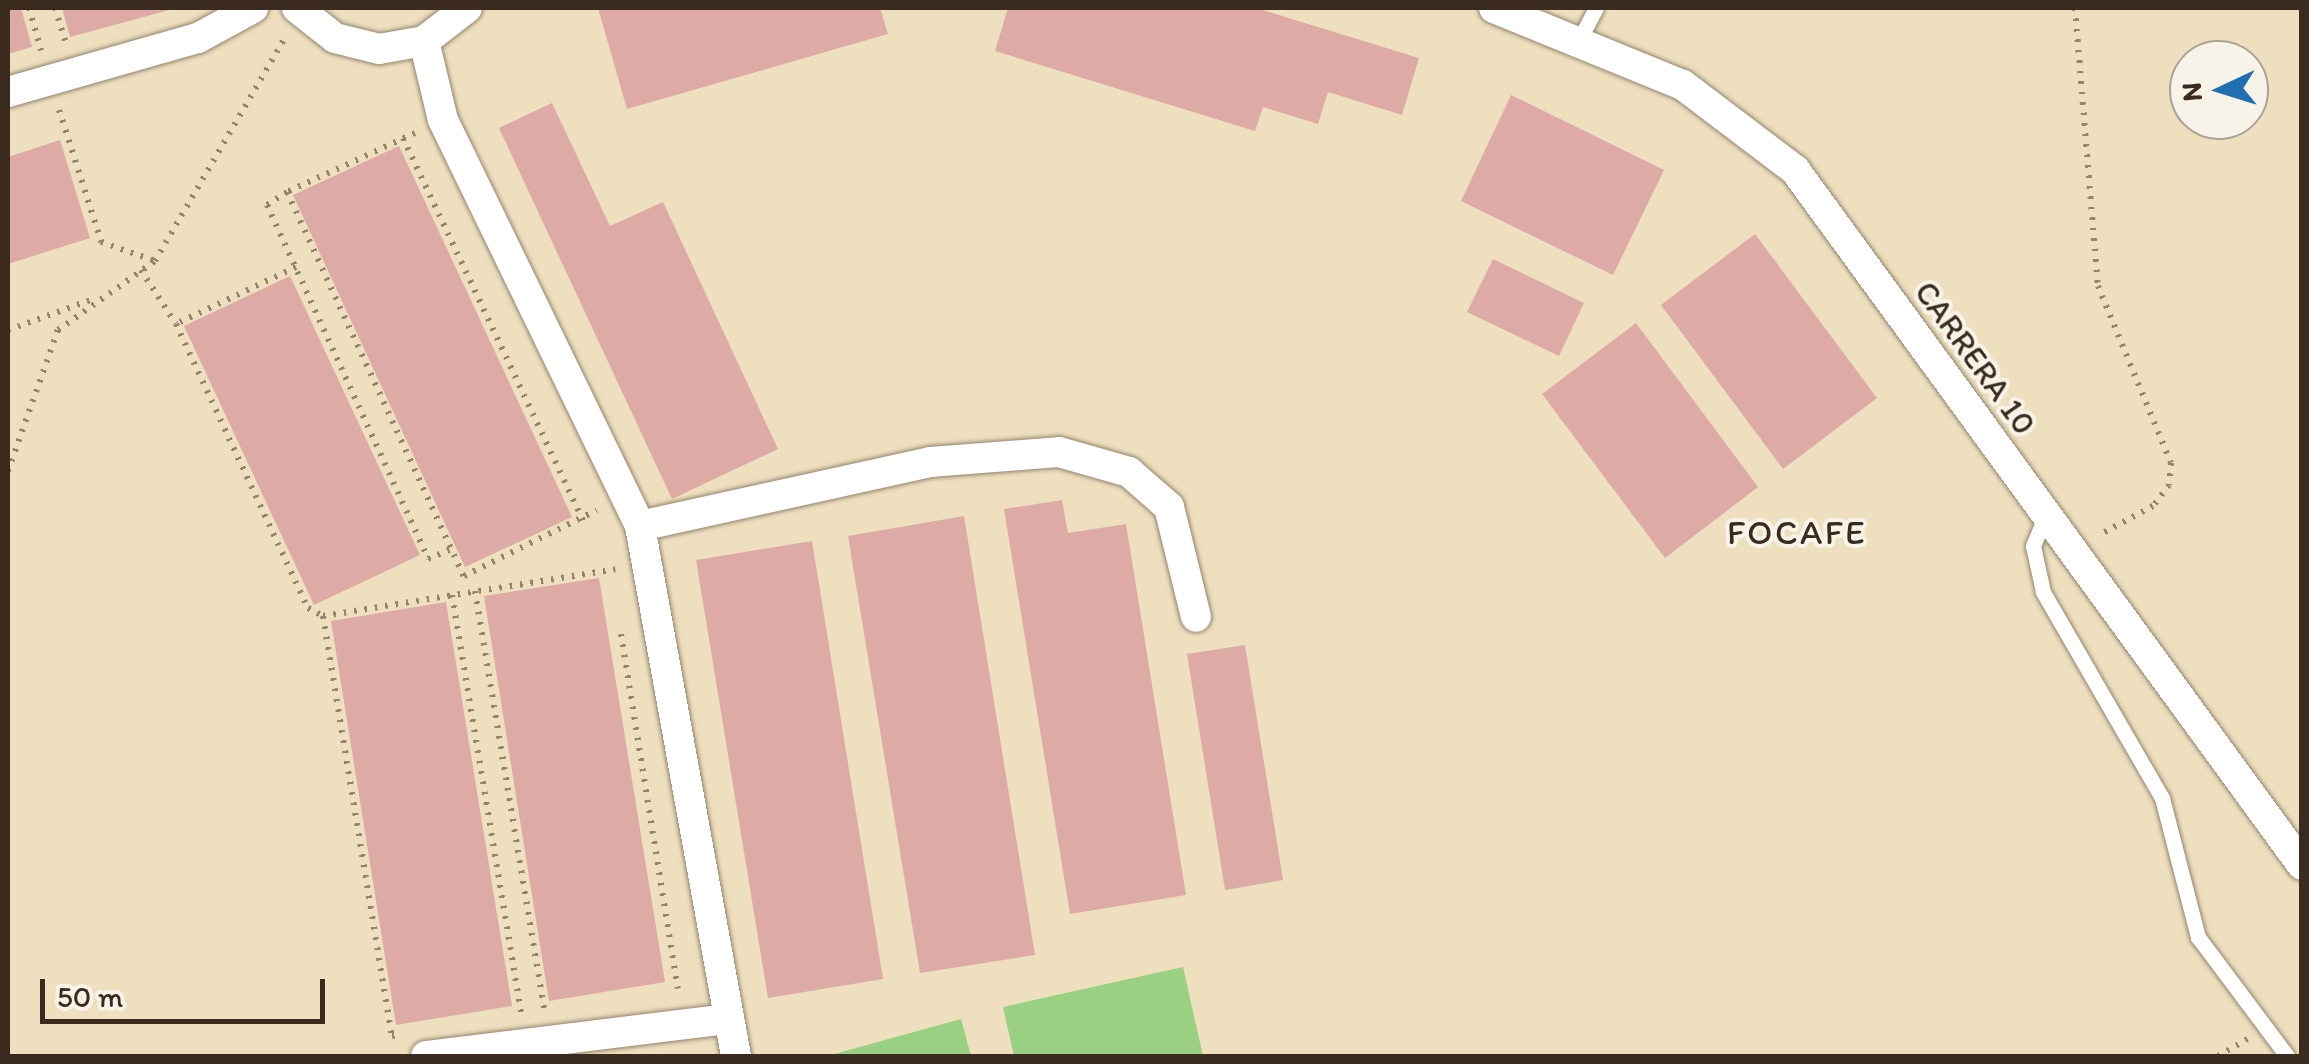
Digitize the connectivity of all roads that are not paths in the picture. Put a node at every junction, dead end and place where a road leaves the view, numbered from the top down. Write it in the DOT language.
graph roads {
  1 [pos="253,8"];
  2 [pos="468,8"];
  3 [pos="1494,8"];
  4 [pos="1596,8"];
  5 [pos="298,9"];
  6 [pos="1580,38"];
  7 [pos="424,42"];
  8 [pos="8,92"];
  9 [pos="2046,515"];
  10 [pos="640,526"];
  11 [pos="1196,617"];
  12 [pos="2302,865"];
  13 [pos="728,1019"];
  14 [pos="426,1056"];
  15 [pos="736,1056"];
  16 [pos="2287,1056"];
  1 -- 8 [label="street"];
  2 -- 7 [label="street"];
  3 -- 6 [label="street, CARRERA 10"];
  4 -- 6 [label="lane"];
  5 -- 7 [label="street"];
  6 -- 9 [label="street, CARRERA 10"];
  7 -- 10 [label="street"];
  9 -- 12 [label="street, CARRERA 10"];
  9 -- 16 [label="lane"];
  10 -- 11 [label="street"];
  10 -- 13 [label="street"];
  13 -- 14 [label="street"];
  13 -- 15 [label="street"];
}
